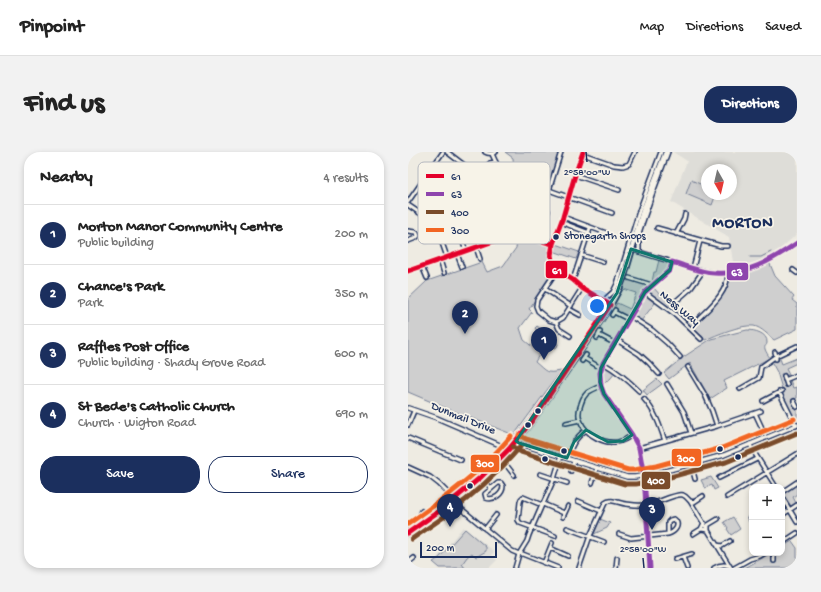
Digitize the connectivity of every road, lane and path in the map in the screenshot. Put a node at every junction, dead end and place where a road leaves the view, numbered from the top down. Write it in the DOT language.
graph roads {
  1 [pos="443,152"];
  2 [pos="447,152"];
  3 [pos="485,152"];
  4 [pos="496,152"];
  5 [pos="561,152"];
  6 [pos="635,152"];
  7 [pos="661,152"];
  8 [pos="667,152"];
  9 [pos="583,153"];
  10 [pos="492,154"];
  11 [pos="436,162"];
  12 [pos="460,162"];
  13 [pos="496,162"];
  14 [pos="575,175"];
  15 [pos="550,187"];
  16 [pos="418,189"];
  17 [pos="550,190"];
  18 [pos="619,190"];
  19 [pos="569,198"];
  20 [pos="408,204"];
  21 [pos="418,211"];
  22 [pos="612,213"];
  23 [pos="685,214"];
  24 [pos="564,217"];
  25 [pos="561,222"];
  26 [pos="590,228"];
  27 [pos="657,228"];
  28 [pos="408,231"];
  29 [pos="589,233"];
  30 [pos="606,233"];
  31 [pos="676,234"];
  32 [pos="408,241"];
  33 [pos="700,241"];
  34 [pos="550,243"];
  35 [pos="797,243"];
  36 [pos="442,244"];
  37 [pos="464,244"];
  38 [pos="484,244"];
  39 [pos="553,244"];
  40 [pos="728,246"];
  41 [pos="476,247"];
  42 [pos="631,249"];
  43 [pos="466,250"];
  44 [pos="639,252"];
  45 [pos="457,254"];
  46 [pos="581,255"];
  47 [pos="447,257"];
  48 [pos="440,260"];
  49 [pos="480,260"];
  50 [pos="603,262"];
  51 [pos="672,262"];
  52 [pos="422,266"];
  53 [pos="462,268"];
  54 [pos="693,268"];
  55 [pos="557,270"];
  56 [pos="793,270"];
  57 [pos="408,271"];
  58 [pos="703,271"];
  59 [pos="444,273"];
  60 [pos="728,274"];
  61 [pos="797,274"];
  62 [pos="426,278"];
  63 [pos="629,278"];
  64 [pos="572,280"];
  65 [pos="652,285"];
  66 [pos="582,288"];
  67 [pos="545,289"];
  68 [pos="645,292"];
  69 [pos="604,301"];
  70 [pos="675,302"];
  71 [pos="610,305"];
  72 [pos="570,307"];
  73 [pos="614,312"];
  74 [pos="580,315"];
  75 [pos="630,316"];
  76 [pos="698,319"];
  77 [pos="628,320"];
  78 [pos="556,322"];
  79 [pos="599,335"];
  80 [pos="570,336"];
  81 [pos="701,339"];
  82 [pos="617,340"];
  83 [pos="614,343"];
  84 [pos="797,346"];
  85 [pos="680,357"];
  86 [pos="584,358"];
  87 [pos="603,363"];
  88 [pos="688,367"];
  89 [pos="601,368"];
  90 [pos="659,374"];
  91 [pos="797,375"];
  92 [pos="784,376"];
  93 [pos="785,380"];
  94 [pos="667,384"];
  95 [pos="787,385"];
  96 [pos="601,386"];
  97 [pos="740,389"];
  98 [pos="639,391"];
  99 [pos="644,399"];
  100 [pos="763,401"];
  101 [pos="794,401"];
  102 [pos="797,405"];
  103 [pos="408,408"];
  104 [pos="414,410"];
  105 [pos="761,411"];
  106 [pos="755,413"];
  107 [pos="580,420"];
  108 [pos="566,423"];
  109 [pos="408,425"];
  110 [pos="717,426"];
  111 [pos="796,426"];
  112 [pos="762,428"];
  113 [pos="586,430"];
  114 [pos="691,433"];
  115 [pos="632,434"];
  116 [pos="408,438"];
  117 [pos="516,441"];
  118 [pos="665,441"];
  119 [pos="750,444"];
  120 [pos="639,448"];
  121 [pos="509,449"];
  122 [pos="797,454"];
  123 [pos="561,456"];
  124 [pos="501,458"];
  125 [pos="567,458"];
  126 [pos="757,459"];
  127 [pos="461,460"];
  128 [pos="574,461"];
  129 [pos="691,463"];
  130 [pos="408,468"];
  131 [pos="597,468"];
  132 [pos="571,471"];
  133 [pos="767,473"];
  134 [pos="540,474"];
  135 [pos="514,475"];
  136 [pos="644,476"];
  137 [pos="481,477"];
  138 [pos="720,478"];
  139 [pos="554,479"];
  140 [pos="695,479"];
  141 [pos="797,482"];
  142 [pos="567,483"];
  143 [pos="592,483"];
  144 [pos="774,484"];
  145 [pos="491,488"];
  146 [pos="785,490"];
  147 [pos="703,496"];
  148 [pos="727,497"];
  149 [pos="453,500"];
  150 [pos="578,501"];
  151 [pos="690,501"];
  152 [pos="694,502"];
  153 [pos="785,502"];
  154 [pos="654,504"];
  155 [pos="542,505"];
  156 [pos="645,505"];
  157 [pos="797,505"];
  158 [pos="568,506"];
  159 [pos="693,506"];
  160 [pos="790,510"];
  161 [pos="422,511"];
  162 [pos="601,511"];
  163 [pos="646,511"];
  164 [pos="564,513"];
  165 [pos="785,513"];
  166 [pos="496,515"];
  167 [pos="563,518"];
  168 [pos="718,519"];
  169 [pos="797,522"];
  170 [pos="703,523"];
  171 [pos="408,524"];
  172 [pos="708,525"];
  173 [pos="532,528"];
  174 [pos="567,528"];
  175 [pos="485,529"];
  176 [pos="701,529"];
  177 [pos="708,530"];
  178 [pos="555,531"];
  179 [pos="408,533"];
  180 [pos="797,533"];
  181 [pos="619,534"];
  182 [pos="668,534"];
  183 [pos="693,534"];
  184 [pos="590,536"];
  185 [pos="648,536"];
  186 [pos="730,541"];
  187 [pos="785,541"];
  188 [pos="604,542"];
  189 [pos="552,543"];
  190 [pos="717,545"];
  191 [pos="722,546"];
  192 [pos="550,548"];
  193 [pos="722,553"];
  194 [pos="520,554"];
  195 [pos="692,554"];
  196 [pos="568,556"];
  197 [pos="760,556"];
  198 [pos="774,556"];
  199 [pos="684,557"];
  200 [pos="414,558"];
  201 [pos="617,558"];
  202 [pos="675,559"];
  203 [pos="774,561"];
  204 [pos="408,563"];
  205 [pos="544,563"];
  206 [pos="719,565"];
  207 [pos="731,567"];
  208 [pos="515,568"];
  209 [pos="558,568"];
  210 [pos="579,568"];
  211 [pos="616,568"];
  212 [pos="650,568"];
  213 [pos="687,568"];
  214 [pos="714,568"];
  1 -- 11 [label="street"];
  2 -- 12 [label="street"];
  3 -- 10 [label="street"];
  4 -- 10 [label="street"];
  5 -- 15 [label="street"];
  6 -- 9 [label="street"];
  7 -- 69 [label="street"];
  8 -- 42 [label="main road"];
  8 -- 44 [label="street"];
  9 -- 14 [label="street"];
  10 -- 13 [label="street"];
  14 -- 18 [label="street"];
  14 -- 19 [label="street"];
  16 -- 20 [label="street"];
  17 -- 19 [label="street"];
  19 -- 22 [label="street"];
  19 -- 24 [label="street"];
  20 -- 21 [label="street"];
  23 -- 31 [label="street"];
  24 -- 25 [label="street"];
  24 -- 26 [label="street"];
  25 -- 29 [label="street"];
  25 -- 39 [label="street"];
  26 -- 29 [label="street"];
  26 -- 30 [label="street"];
  27 -- 31 [label="street"];
  28 -- 32 [label="street"];
  29 -- 46 [label="street"];
  31 -- 33 [label="street"];
  33 -- 40 [label="street"];
  33 -- 54 [label="street"];
  34 -- 39 [label="street"];
  35 -- 60 [label="street"];
  36 -- 47 [label="street"];
  37 -- 43 [label="street"];
  38 -- 41 [label="street"];
  39 -- 55 [label="street"];
  41 -- 43 [label="street"];
  41 -- 49 [label="street"];
  42 -- 44 [label="street"];
  42 -- 71 [label="main road"];
  43 -- 45 [label="street"];
  44 -- 51 [label="street"];
  45 -- 47 [label="street"];
  45 -- 53 [label="street"];
  46 -- 50 [label="street"];
  46 -- 64 [label="street"];
  47 -- 48 [label="street"];
  48 -- 52 [label="street"];
  48 -- 59 [label="street"];
  51 -- 54 [label="street"];
  51 -- 65 [label="street"];
  52 -- 57 [label="street"];
  52 -- 62 [label="street"];
  54 -- 58 [label="street"];
  55 -- 64 [label="street"];
  55 -- 67 [label="street"];
  56 -- 61 [label="street"];
  58 -- 60 [label="street"];
  58 -- 70 [label="street"];
  60 -- 76 [label="street"];
  63 -- 65 [label="street"];
  64 -- 66 [label="street"];
  65 -- 68 [label="street"];
  66 -- 69 [label="street"];
  66 -- 72 [label="street"];
  67 -- 72 [label="street"];
  67 -- 78 [label="street"];
  68 -- 75 [label="street"];
  68 -- 81 [label="street, Ness Way"];
  69 -- 71 [label="street"];
  71 -- 117 [label="main road"];
  72 -- 74 [label="street"];
  72 -- 78 [label="street"];
  73 -- 77 [label="street"];
  75 -- 77 [label="street"];
  75 -- 85 [label="street"];
  77 -- 82 [label="street"];
  78 -- 80 [label="street"];
  79 -- 83 [label="street"];
  82 -- 83 [label="street"];
  82 -- 90 [label="street"];
  83 -- 87 [label="street"];
  84 -- 97 [label="street"];
  86 -- 89 [label="street"];
  87 -- 89 [label="street"];
  87 -- 98 [label="street"];
  88 -- 110 [label="street"];
  89 -- 96 [label="street"];
  91 -- 93 [label="street"];
  92 -- 93 [label="street"];
  93 -- 95 [label="street"];
  94 -- 114 [label="street"];
  96 -- 107 [label="street"];
  96 -- 115 [label="street"];
  99 -- 118 [label="street"];
  100 -- 111 [label="street"];
  101 -- 102 [label="street"];
  103 -- 104 [label="street, Dunmail Drive"];
  104 -- 109 [label="street"];
  104 -- 121 [label="street, Dunmail Drive"];
  105 -- 106 [label="street"];
  106 -- 110 [label="street"];
  106 -- 112 [label="street"];
  107 -- 108 [label="street"];
  107 -- 113 [label="street"];
  110 -- 114 [label="street"];
  111 -- 119 [label="street"];
  113 -- 115 [label="street"];
  113 -- 125 [label="street"];
  114 -- 118 [label="street"];
  115 -- 120 [label="street"];
  116 -- 127 [label="street"];
  117 -- 121 [label="main road"];
  117 -- 123 [label="street"];
  118 -- 120 [label="street"];
  119 -- 126 [label="street"];
  119 -- 129 [label="street"];
  120 -- 136 [label="street"];
  121 -- 124 [label="main road"];
  122 -- 133 [label="street"];
  123 -- 125 [label="street"];
  123 -- 139 [label="street"];
  124 -- 135 [label="street"];
  124 -- 137 [label="main road"];
  125 -- 128 [label="street"];
  126 -- 133 [label="street"];
  126 -- 138 [label="street"];
  128 -- 131 [label="street"];
  128 -- 132 [label="street"];
  129 -- 136 [label="street"];
  129 -- 140 [label="street"];
  130 -- 149 [label="street"];
  131 -- 136 [label="street"];
  131 -- 143 [label="street"];
  133 -- 144 [label="street"];
  133 -- 148 [label="street"];
  134 -- 139 [label="street"];
  136 -- 156 [label="street"];
  137 -- 145 [label="street"];
  137 -- 149 [label="main road"];
  139 -- 142 [label="street"];
  139 -- 155 [label="street"];
  141 -- 146 [label="street"];
  145 -- 145 [label="street"];
  147 -- 152 [label="street"];
  149 -- 175 [label="street"];
  149 -- 179 [label="main road"];
  150 -- 162 [label="street"];
  151 -- 152 [label="street"];
  151 -- 154 [label="street"];
  151 -- 159 [label="street"];
  152 -- 159 [label="street"];
  153 -- 160 [label="street"];
  154 -- 156 [label="street"];
  154 -- 163 [label="street"];
  155 -- 164 [label="street"];
  155 -- 173 [label="street"];
  155 -- 173 [label="street"];
  156 -- 162 [label="street"];
  156 -- 163 [label="street"];
  157 -- 160 [label="street"];
  158 -- 164 [label="street"];
  159 -- 170 [label="street"];
  160 -- 165 [label="street"];
  160 -- 169 [label="street"];
  161 -- 171 [label="street"];
  162 -- 184 [label="street"];
  163 -- 185 [label="street"];
  164 -- 167 [label="street"];
  166 -- 175 [label="street"];
  168 -- 172 [label="street"];
  170 -- 172 [label="street"];
  170 -- 176 [label="street"];
  170 -- 177 [label="street"];
  172 -- 177 [label="street"];
  173 -- 178 [label="street"];
  173 -- 194 [label="street"];
  174 -- 184 [label="street"];
  175 -- 194 [label="street"];
  176 -- 177 [label="street"];
  176 -- 183 [label="street"];
  177 -- 190 [label="street"];
  180 -- 187 [label="street"];
  181 -- 185 [label="street"];
  182 -- 182 [label="street"];
  182 -- 185 [label="street"];
  184 -- 188 [label="street"];
  184 -- 210 [label="street"];
  185 -- 212 [label="street"];
  186 -- 191 [label="street"];
  189 -- 192 [label="street"];
  190 -- 191 [label="street"];
  190 -- 193 [label="street"];
  191 -- 193 [label="street"];
  192 -- 196 [label="street"];
  192 -- 205 [label="street"];
  193 -- 206 [label="street"];
  193 -- 207 [label="street"];
  194 -- 205 [label="street"];
  194 -- 208 [label="street"];
  195 -- 199 [label="street"];
  197 -- 207 [label="street"];
  198 -- 203 [label="street"];
  199 -- 202 [label="street"];
  199 -- 213 [label="street"];
  200 -- 204 [label="street"];
  201 -- 211 [label="street"];
  205 -- 209 [label="street"];
  206 -- 207 [label="street"];
  206 -- 214 [label="street"];
}
